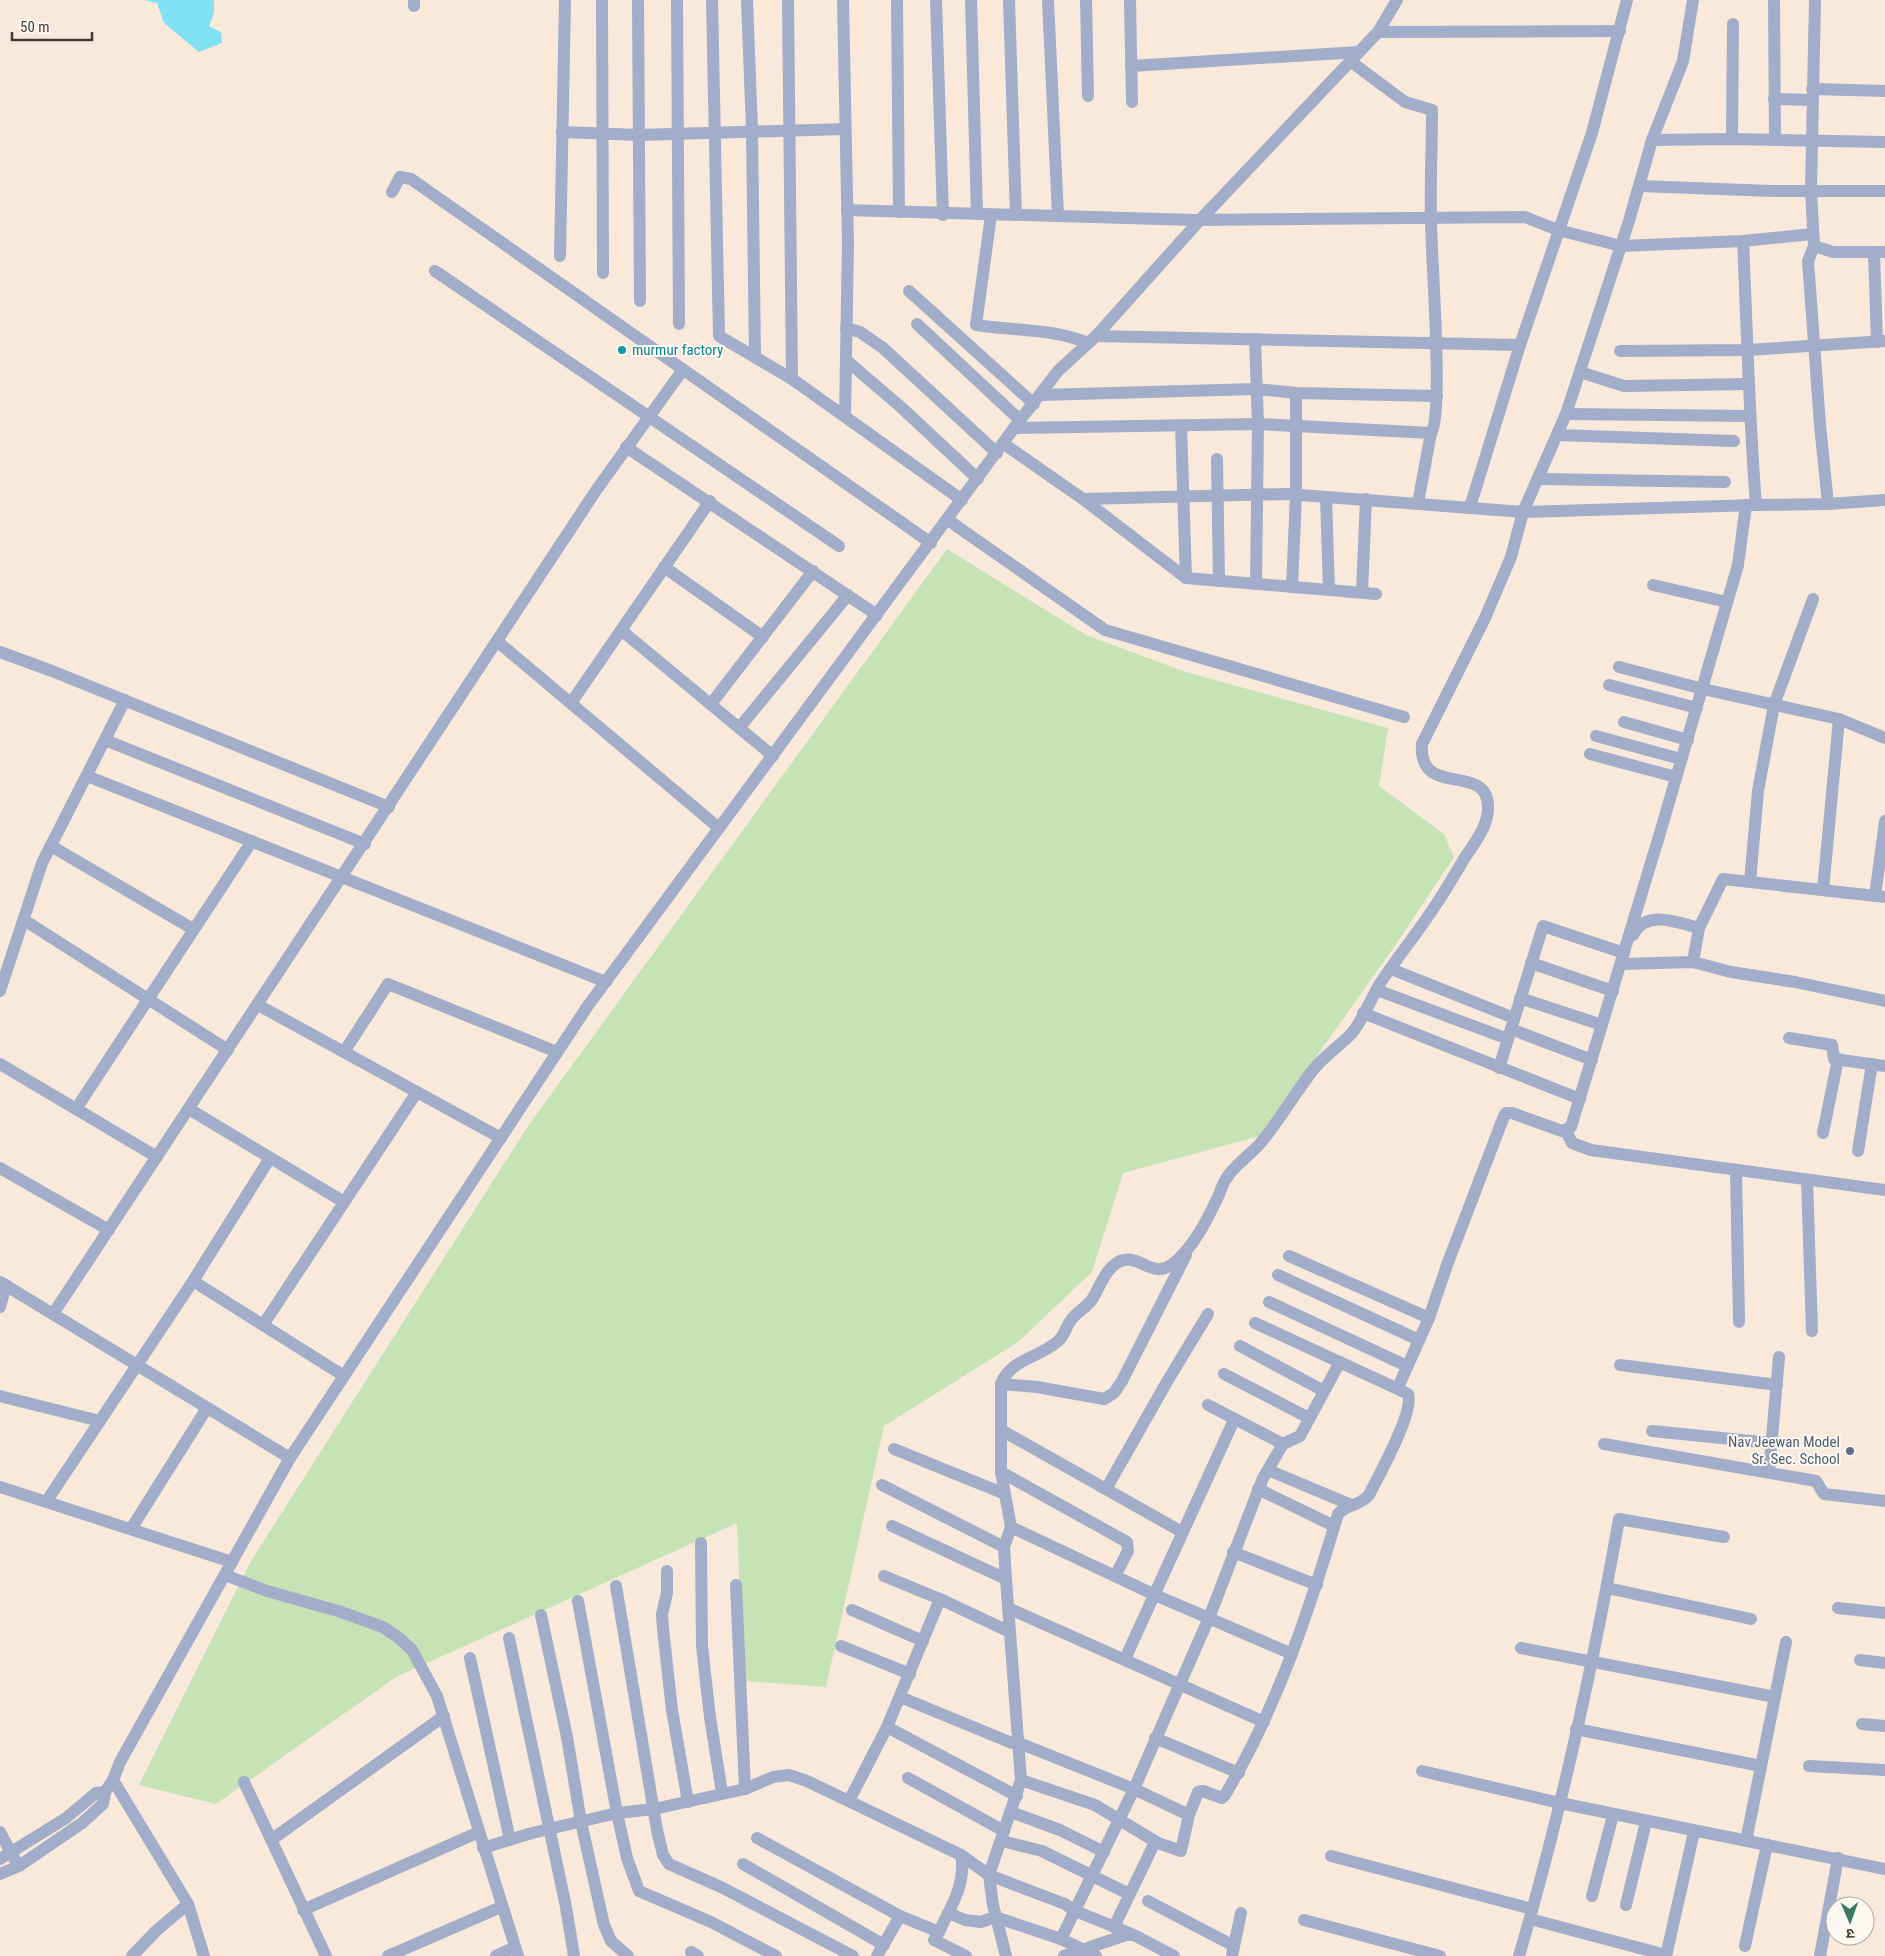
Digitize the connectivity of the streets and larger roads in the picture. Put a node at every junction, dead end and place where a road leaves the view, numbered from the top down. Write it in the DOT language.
graph roads {
  1 [pos="565,0"];
  2 [pos="602,0"];
  3 [pos="638,0"];
  4 [pos="677,0"];
  5 [pos="712,0"];
  6 [pos="747,0"];
  7 [pos="788,0"];
  8 [pos="843,0"];
  9 [pos="897,0"];
  10 [pos="936,0"];
  11 [pos="971,0"];
  12 [pos="1009,0"];
  13 [pos="1048,0"];
  14 [pos="1086,0"];
  15 [pos="1130,0"];
  16 [pos="1397,0"];
  17 [pos="1627,0"];
  18 [pos="1693,0"];
  19 [pos="1774,0"];
  20 [pos="1815,0"];
  21 [pos="1733,24"];
  22 [pos="1378,32"];
  23 [pos="1620,32"];
  24 [pos="1355,57"];
  25 [pos="1131,66"];
  26 [pos="1885,91"];
  27 [pos="1812,94"];
  28 [pos="1088,96"];
  29 [pos="1774,99"];
  30 [pos="1132,102"];
  31 [pos="845,129"];
  32 [pos="752,130"];
  33 [pos="790,131"];
  34 [pos="562,132"];
  35 [pos="715,132"];
  36 [pos="678,134"];
  37 [pos="603,135"];
  38 [pos="639,135"];
  39 [pos="1732,139"];
  40 [pos="1652,140"];
  41 [pos="1774,140"];
  42 [pos="1812,141"];
  43 [pos="1885,142"];
  44 [pos="1640,186"];
  45 [pos="1811,190"];
  46 [pos="1885,191"];
  47 [pos="392,192"];
  48 [pos="847,210"];
  49 [pos="899,212"];
  50 [pos="943,214"];
  51 [pos="977,214"];
  52 [pos="991,215"];
  53 [pos="1016,215"];
  54 [pos="1058,216"];
  55 [pos="1430,218"];
  56 [pos="1200,220"];
  57 [pos="1558,230"];
  58 [pos="1813,240"];
  59 [pos="1743,241"];
  60 [pos="1621,246"];
  61 [pos="1879,252"];
  62 [pos="560,256"];
  63 [pos="435,271"];
  64 [pos="604,273"];
  65 [pos="909,291"];
  66 [pos="640,301"];
  67 [pos="679,324"];
  68 [pos="917,324"];
  69 [pos="846,328"];
  70 [pos="1092,339"];
  71 [pos="1255,339"];
  72 [pos="1881,342"];
  73 [pos="1435,343"];
  74 [pos="1520,346"];
  75 [pos="1816,347"];
  76 [pos="1748,350"];
  77 [pos="1620,351"];
  78 [pos="755,357"];
  79 [pos="846,360"];
  80 [pos="682,370"];
  81 [pos="1580,372"];
  82 [pos="792,379"];
  83 [pos="1748,384"];
  84 [pos="1257,389"];
  85 [pos="1296,392"];
  86 [pos="1437,396"];
  87 [pos="1037,399"];
  88 [pos="1566,414"];
  89 [pos="649,416"];
  90 [pos="845,416"];
  91 [pos="1749,416"];
  92 [pos="1017,424"];
  93 [pos="1258,424"];
  94 [pos="1297,425"];
  95 [pos="1181,426"];
  96 [pos="1432,433"];
  97 [pos="1558,435"];
  98 [pos="1734,441"];
  99 [pos="626,447"];
  100 [pos="1001,448"];
  101 [pos="1217,459"];
  102 [pos="978,479"];
  103 [pos="1539,479"];
  104 [pos="1725,482"];
  105 [pos="1296,494"];
  106 [pos="1258,495"];
  107 [pos="1218,496"];
  108 [pos="1182,497"];
  109 [pos="1326,497"];
  110 [pos="1083,499"];
  111 [pos="1366,499"];
  112 [pos="710,500"];
  113 [pos="962,500"];
  114 [pos="1885,500"];
  115 [pos="1418,503"];
  116 [pos="1828,504"];
  117 [pos="1751,505"];
  118 [pos="1470,507"];
  119 [pos="1524,512"];
  120 [pos="948,520"];
  121 [pos="931,543"];
  122 [pos="839,546"];
  123 [pos="664,567"];
  124 [pos="813,571"];
  125 [pos="1186,578"];
  126 [pos="1219,581"];
  127 [pos="1256,584"];
  128 [pos="1652,585"];
  129 [pos="1292,587"];
  130 [pos="1329,590"];
  131 [pos="1362,592"];
  132 [pos="1376,594"];
  133 [pos="848,595"];
  134 [pos="1813,598"];
  135 [pos="1728,602"];
  136 [pos="878,615"];
  137 [pos="621,630"];
  138 [pos="763,637"];
  139 [pos="498,642"];
  140 [pos="0,652"];
  141 [pos="1619,668"];
  142 [pos="1609,685"];
  143 [pos="1703,689"];
  144 [pos="125,700"];
  145 [pos="571,703"];
  146 [pos="711,704"];
  147 [pos="1774,705"];
  148 [pos="1697,708"];
  149 [pos="1404,717"];
  150 [pos="1840,719"];
  151 [pos="1624,722"];
  152 [pos="739,728"];
  153 [pos="1596,736"];
  154 [pos="1885,738"];
  155 [pos="105,740"];
  156 [pos="1688,740"];
  157 [pos="1590,754"];
  158 [pos="773,756"];
  159 [pos="1681,759"];
  160 [pos="87,776"];
  161 [pos="1676,777"];
  162 [pos="389,807"];
  163 [pos="1885,822"];
  164 [pos="719,828"];
  165 [pos="252,841"];
  166 [pos="364,844"];
  167 [pos="51,846"];
  168 [pos="343,877"];
  169 [pos="1750,882"];
  170 [pos="1823,890"];
  171 [pos="1880,896"];
  172 [pos="24,920"];
  173 [pos="1698,928"];
  174 [pos="193,929"];
  175 [pos="1622,958"];
  176 [pos="1693,962"];
  177 [pos="1530,963"];
  178 [pos="1391,969"];
  179 [pos="606,982"];
  180 [pos="1377,990"];
  181 [pos="0,991"];
  182 [pos="1613,991"];
  183 [pos="147,998"];
  184 [pos="1520,998"];
  185 [pos="1885,1001"];
  186 [pos="258,1005"];
  187 [pos="1363,1013"];
  188 [pos="1602,1025"];
  189 [pos="1511,1029"];
  190 [pos="1789,1038"];
  191 [pos="228,1050"];
  192 [pos="344,1052"];
  193 [pos="557,1052"];
  194 [pos="1838,1059"];
  195 [pos="1592,1060"];
  196 [pos="0,1064"];
  197 [pos="1872,1064"];
  198 [pos="1885,1066"];
  199 [pos="1499,1068"];
  200 [pos="417,1092"];
  201 [pos="1580,1099"];
  202 [pos="76,1109"];
  203 [pos="189,1109"];
  204 [pos="1566,1131"];
  205 [pos="1823,1133"];
  206 [pos="501,1138"];
  207 [pos="1858,1151"];
  208 [pos="157,1157"];
  209 [pos="270,1158"];
  210 [pos="0,1168"];
  211 [pos="1736,1170"];
  212 [pos="1807,1180"];
  213 [pos="1885,1190"];
  214 [pos="344,1202"];
  215 [pos="109,1230"];
  216 [pos="1193,1242"];
  217 [pos="1289,1256"];
  218 [pos="1278,1275"];
  219 [pos="193,1281"];
  220 [pos="3,1284"];
  221 [pos="1270,1302"];
  222 [pos="0,1307"];
  223 [pos="53,1314"];
  224 [pos="1208,1314"];
  225 [pos="1429,1318"];
  226 [pos="1739,1322"];
  227 [pos="1255,1323"];
  228 [pos="263,1325"];
  229 [pos="1812,1331"];
  230 [pos="1419,1340"];
  231 [pos="1240,1346"];
  232 [pos="1779,1357"];
  233 [pos="1340,1362"];
  234 [pos="137,1365"];
  235 [pos="1620,1365"];
  236 [pos="1407,1366"];
  237 [pos="1224,1374"];
  238 [pos="344,1376"];
  239 [pos="1001,1384"];
  240 [pos="1776,1385"];
  241 [pos="1400,1390"];
  242 [pos="1324,1391"];
  243 [pos="0,1396"];
  244 [pos="1208,1405"];
  245 [pos="207,1408"];
  246 [pos="1309,1418"];
  247 [pos="1234,1420"];
  248 [pos="100,1421"];
  249 [pos="1001,1430"];
  250 [pos="1652,1431"];
  251 [pos="1771,1443"];
  252 [pos="1283,1444"];
  253 [pos="1604,1444"];
  254 [pos="894,1449"];
  255 [pos="290,1458"];
  256 [pos="1268,1470"];
  257 [pos="1001,1472"];
  258 [pos="1769,1472"];
  259 [pos="882,1485"];
  260 [pos="0,1487"];
  261 [pos="1106,1489"];
  262 [pos="1258,1490"];
  263 [pos="1005,1494"];
  264 [pos="1885,1501"];
  265 [pos="46,1502"];
  266 [pos="1349,1504"];
  267 [pos="892,1526"];
  268 [pos="1334,1526"];
  269 [pos="1010,1527"];
  270 [pos="131,1529"];
  271 [pos="1182,1532"];
  272 [pos="1724,1537"];
  273 [pos="701,1543"];
  274 [pos="1004,1547"];
  275 [pos="1233,1552"];
  276 [pos="232,1562"];
  277 [pos="666,1571"];
  278 [pos="225,1574"];
  279 [pos="884,1576"];
  280 [pos="1115,1576"];
  281 [pos="1006,1579"];
  282 [pos="736,1585"];
  283 [pos="1317,1585"];
  284 [pos="616,1586"];
  285 [pos="1607,1588"];
  286 [pos="1155,1594"];
  287 [pos="940,1599"];
  288 [pos="578,1601"];
  289 [pos="1008,1608"];
  290 [pos="1838,1608"];
  291 [pos="852,1610"];
  292 [pos="1885,1613"];
  293 [pos="541,1615"];
  294 [pos="1208,1618"];
  295 [pos="1751,1619"];
  296 [pos="1010,1632"];
  297 [pos="509,1638"];
  298 [pos="923,1641"];
  299 [pos="1786,1642"];
  300 [pos="841,1646"];
  301 [pos="1521,1648"];
  302 [pos="1292,1654"];
  303 [pos="470,1658"];
  304 [pos="1125,1659"];
  305 [pos="1860,1660"];
  306 [pos="1592,1661"];
  307 [pos="1885,1663"];
  308 [pos="910,1674"];
  309 [pos="1179,1686"];
  310 [pos="900,1697"];
  311 [pos="1775,1697"];
  312 [pos="444,1716"];
  313 [pos="1264,1722"];
  314 [pos="1862,1724"];
  315 [pos="1885,1726"];
  316 [pos="887,1727"];
  317 [pos="1576,1729"];
  318 [pos="1155,1738"];
  319 [pos="1019,1743"];
  320 [pos="1761,1766"];
  321 [pos="1809,1766"];
  322 [pos="1885,1770"];
  323 [pos="1422,1771"];
  324 [pos="1239,1773"];
  325 [pos="908,1778"];
  326 [pos="113,1780"];
  327 [pos="1021,1780"];
  328 [pos="244,1782"];
  329 [pos="745,1789"];
  330 [pos="1134,1789"];
  331 [pos="105,1792"];
  332 [pos="722,1793"];
  333 [pos="1017,1796"];
  334 [pos="849,1801"];
  335 [pos="688,1802"];
  336 [pos="1560,1803"];
  337 [pos="654,1809"];
  338 [pos="1010,1812"];
  339 [pos="617,1813"];
  340 [pos="1613,1814"];
  341 [pos="1189,1815"];
  342 [pos="1119,1819"];
  343 [pos="581,1822"];
  344 [pos="1646,1822"];
  345 [pos="550,1829"];
  346 [pos="0,1832"];
  347 [pos="479,1832"];
  348 [pos="1694,1832"];
  349 [pos="1003,1836"];
  350 [pos="757,1838"];
  351 [pos="271,1840"];
  352 [pos="510,1840"];
  353 [pos="1746,1841"];
  354 [pos="1158,1843"];
  355 [pos="1767,1845"];
  356 [pos="483,1848"];
  357 [pos="1104,1852"];
  358 [pos="961,1855"];
  359 [pos="6,1856"];
  360 [pos="1331,1856"];
  361 [pos="1838,1858"];
  362 [pos="743,1864"];
  363 [pos="19,1866"];
  364 [pos="1885,1869"];
  365 [pos="0,1874"];
  366 [pos="989,1875"];
  367 [pos="1091,1876"];
  368 [pos="1130,1894"];
  369 [pos="1592,1896"];
  370 [pos="1148,1901"];
  371 [pos="188,1904"];
  372 [pos="1626,1905"];
  373 [pos="501,1906"];
  374 [pos="303,1910"];
  375 [pos="1073,1910"];
  376 [pos="948,1913"];
  377 [pos="1241,1913"];
  378 [pos="1531,1914"];
  379 [pos="900,1916"];
  380 [pos="995,1917"];
  381 [pos="1304,1920"];
  382 [pos="1114,1927"];
  383 [pos="939,1932"];
  384 [pos="1134,1935"];
  385 [pos="1061,1939"];
  386 [pos="1745,1946"];
  387 [pos="1082,1949"];
  388 [pos="880,1951"];
  389 [pos="1233,1951"];
  390 [pos="516,1952"];
  391 [pos="1666,1955"];
  392 [pos="132,1956"];
  393 [pos="204,1956"];
  394 [pos="326,1956"];
  395 [pos="388,1956"];
  396 [pos="496,1956"];
  397 [pos="574,1956"];
  398 [pos="628,1956"];
  399 [pos="776,1956"];
  400 [pos="852,1956"];
  401 [pos="966,1956"];
  402 [pos="1006,1956"];
  403 [pos="1064,1956"];
  404 [pos="1096,1956"];
  405 [pos="1174,1956"];
  406 [pos="1440,1956"];
  407 [pos="1519,1956"];
  408 [pos="1820,1956"];
  1 -- 34 [label="street"];
  2 -- 37 [label="street"];
  3 -- 38 [label="street"];
  4 -- 36 [label="street"];
  5 -- 35 [label="street"];
  6 -- 32 [label="street"];
  7 -- 33 [label="street"];
  8 -- 31 [label="street"];
  9 -- 49 [label="street"];
  10 -- 50 [label="street"];
  11 -- 51 [label="street"];
  12 -- 53 [label="street"];
  13 -- 54 [label="street"];
  14 -- 28 [label="street"];
  15 -- 25 [label="street"];
  16 -- 22 [label="street"];
  17 -- 23 [label="street"];
  18 -- 40 [label="street"];
  19 -- 29 [label="street"];
  20 -- 27 [label="street"];
  21 -- 39 [label="street"];
  22 -- 23 [label="street"];
  22 -- 24 [label="street"];
  23 -- 57 [label="street"];
  24 -- 25 [label="street"];
  24 -- 55 [label="street"];
  24 -- 56 [label="street"];
  25 -- 30 [label="street"];
  26 -- 27 [label="street"];
  27 -- 29 [label="street"];
  27 -- 42 [label="street"];
  29 -- 41 [label="street"];
  31 -- 33 [label="street"];
  31 -- 48 [label="street"];
  32 -- 33 [label="street"];
  32 -- 35 [label="street"];
  32 -- 78 [label="street"];
  33 -- 82 [label="street"];
  34 -- 37 [label="street"];
  34 -- 62 [label="street"];
  35 -- 36 [label="street"];
  35 -- 78 [label="street"];
  36 -- 38 [label="street"];
  36 -- 67 [label="street"];
  37 -- 38 [label="street"];
  37 -- 64 [label="street"];
  38 -- 66 [label="street"];
  39 -- 40 [label="street"];
  39 -- 41 [label="street"];
  40 -- 44 [label="street"];
  41 -- 42 [label="street"];
  42 -- 43 [label="street"];
  42 -- 45 [label="street"];
  44 -- 45 [label="street"];
  44 -- 60 [label="street"];
  45 -- 46 [label="street"];
  45 -- 58 [label="street"];
  47 -- 80 [label="street"];
  48 -- 49 [label="street"];
  48 -- 69 [label="street"];
  49 -- 50 [label="street"];
  50 -- 51 [label="street"];
  51 -- 52 [label="street"];
  52 -- 53 [label="street"];
  52 -- 70 [label="street"];
  53 -- 54 [label="street"];
  54 -- 56 [label="street"];
  55 -- 56 [label="street"];
  55 -- 57 [label="street"];
  55 -- 73 [label="street"];
  56 -- 70 [label="street"];
  57 -- 60 [label="street"];
  57 -- 74 [label="street"];
  58 -- 59 [label="street"];
  58 -- 61 [label="street"];
  58 -- 75 [label="street"];
  59 -- 60 [label="street"];
  59 -- 76 [label="street"];
  60 -- 81 [label="street"];
  61 -- 72 [label="street"];
  63 -- 89 [label="street"];
  65 -- 87 [label="street"];
  68 -- 92 [label="street"];
  69 -- 79 [label="street"];
  69 -- 100 [label="street"];
  70 -- 71 [label="street"];
  70 -- 87 [label="street"];
  71 -- 73 [label="street"];
  71 -- 84 [label="street"];
  72 -- 75 [label="street"];
  73 -- 74 [label="street"];
  73 -- 86 [label="street"];
  74 -- 118 [label="street"];
  75 -- 76 [label="street"];
  75 -- 116 [label="street"];
  76 -- 77 [label="street"];
  76 -- 83 [label="street"];
  78 -- 82 [label="street"];
  79 -- 90 [label="street"];
  79 -- 102 [label="street"];
  80 -- 89 [label="street"];
  80 -- 121 [label="street"];
  81 -- 83 [label="street"];
  81 -- 88 [label="street"];
  82 -- 90 [label="street"];
  83 -- 91 [label="street"];
  84 -- 85 [label="street"];
  84 -- 87 [label="street"];
  84 -- 93 [label="street"];
  85 -- 86 [label="street"];
  85 -- 94 [label="street"];
  86 -- 96 [label="street"];
  87 -- 92 [label="street"];
  88 -- 91 [label="street"];
  88 -- 97 [label="street"];
  89 -- 99 [label="street"];
  89 -- 122 [label="street"];
  90 -- 113 [label="street"];
  91 -- 117 [label="street"];
  92 -- 95 [label="street"];
  92 -- 100 [label="street"];
  93 -- 94 [label="street"];
  93 -- 95 [label="street"];
  93 -- 106 [label="street"];
  94 -- 96 [label="street"];
  94 -- 105 [label="street"];
  95 -- 108 [label="street"];
  96 -- 115 [label="street"];
  97 -- 98 [label="street"];
  97 -- 103 [label="street"];
  99 -- 112 [label="street"];
  99 -- 139 [label="street"];
  100 -- 102 [label="street"];
  100 -- 110 [label="street"];
  101 -- 107 [label="street"];
  102 -- 113 [label="street"];
  103 -- 104 [label="street"];
  103 -- 119 [label="street"];
  105 -- 106 [label="street"];
  105 -- 109 [label="street"];
  105 -- 129 [label="street"];
  106 -- 107 [label="street"];
  106 -- 127 [label="street"];
  107 -- 108 [label="street"];
  107 -- 126 [label="street"];
  108 -- 110 [label="street"];
  108 -- 125 [label="street"];
  109 -- 111 [label="street"];
  109 -- 130 [label="street"];
  110 -- 125 [label="street"];
  111 -- 115 [label="street"];
  111 -- 131 [label="street"];
  112 -- 123 [label="street"];
  112 -- 124 [label="street"];
  113 -- 120 [label="street"];
  114 -- 116 [label="street"];
  115 -- 118 [label="street"];
  116 -- 117 [label="street"];
  117 -- 119 [label="street"];
  117 -- 135 [label="street"];
  118 -- 119 [label="street"];
  119 -- 178 [label="street"];
  120 -- 121 [label="street"];
  120 -- 149 [label="street"];
  121 -- 136 [label="street"];
  123 -- 137 [label="street"];
  123 -- 138 [label="street"];
  124 -- 133 [label="street"];
  124 -- 138 [label="street"];
  125 -- 126 [label="street"];
  126 -- 127 [label="street"];
  127 -- 129 [label="street"];
  128 -- 135 [label="street"];
  129 -- 130 [label="street"];
  130 -- 131 [label="street"];
  131 -- 132 [label="street"];
  133 -- 136 [label="street"];
  133 -- 152 [label="street"];
  134 -- 147 [label="street"];
  135 -- 143 [label="street"];
  136 -- 158 [label="street"];
  137 -- 145 [label="street"];
  137 -- 146 [label="street"];
  138 -- 146 [label="street"];
  139 -- 145 [label="street"];
  139 -- 162 [label="street"];
  140 -- 144 [label="street"];
  141 -- 143 [label="street"];
  142 -- 148 [label="street"];
  143 -- 147 [label="street"];
  143 -- 148 [label="street"];
  144 -- 155 [label="street"];
  144 -- 162 [label="street"];
  145 -- 164 [label="street"];
  146 -- 152 [label="street"];
  147 -- 150 [label="street"];
  147 -- 169 [label="street"];
  148 -- 156 [label="street"];
  150 -- 154 [label="street"];
  150 -- 170 [label="street"];
  151 -- 156 [label="street"];
  152 -- 158 [label="street"];
  153 -- 159 [label="street"];
  155 -- 160 [label="street"];
  155 -- 166 [label="street"];
  156 -- 159 [label="street"];
  157 -- 161 [label="street"];
  158 -- 164 [label="street"];
  159 -- 161 [label="street"];
  160 -- 165 [label="street"];
  160 -- 167 [label="street"];
  161 -- 175 [label="street"];
  162 -- 166 [label="street"];
  163 -- 171 [label="street"];
  164 -- 179 [label="street"];
  165 -- 168 [label="street"];
  165 -- 174 [label="street"];
  166 -- 168 [label="street"];
  167 -- 172 [label="street"];
  167 -- 174 [label="street"];
  168 -- 179 [label="street"];
  168 -- 186 [label="street"];
  169 -- 170 [label="street"];
  169 -- 173 [label="street"];
  170 -- 171 [label="street"];
  172 -- 181 [label="street"];
  172 -- 183 [label="street"];
  173 -- 175 [label="street"];
  173 -- 176 [label="street"];
  174 -- 183 [label="street"];
  175 -- 176 [label="street"];
  175 -- 177 [label="street"];
  175 -- 182 [label="street"];
  176 -- 185 [label="street"];
  177 -- 182 [label="street"];
  177 -- 184 [label="street"];
  178 -- 180 [label="street"];
  178 -- 189 [label="street"];
  179 -- 193 [label="street"];
  180 -- 187 [label="street"];
  180 -- 189 [label="street"];
  182 -- 188 [label="street"];
  183 -- 191 [label="street"];
  183 -- 202 [label="street"];
  184 -- 188 [label="street"];
  184 -- 189 [label="street"];
  186 -- 191 [label="street"];
  186 -- 192 [label="street"];
  187 -- 199 [label="street"];
  187 -- 216 [label="street"];
  188 -- 195 [label="street"];
  189 -- 195 [label="street"];
  189 -- 199 [label="street"];
  190 -- 194 [label="street"];
  191 -- 203 [label="street"];
  192 -- 193 [label="street"];
  192 -- 200 [label="street"];
  193 -- 206 [label="street"];
  194 -- 197 [label="street"];
  194 -- 205 [label="street"];
  195 -- 201 [label="street"];
  196 -- 202 [label="street"];
  197 -- 198 [label="street"];
  197 -- 207 [label="street"];
  199 -- 201 [label="street"];
  200 -- 206 [label="street"];
  200 -- 214 [label="street"];
  201 -- 204 [label="street"];
  202 -- 208 [label="street"];
  203 -- 208 [label="street"];
  203 -- 209 [label="street"];
  204 -- 211 [label="street"];
  204 -- 225 [label="street"];
  206 -- 238 [label="street"];
  208 -- 215 [label="street"];
  209 -- 214 [label="street"];
  209 -- 219 [label="street"];
  210 -- 215 [label="street"];
  211 -- 212 [label="street"];
  211 -- 226 [label="street"];
  212 -- 213 [label="street"];
  212 -- 229 [label="street"];
  214 -- 228 [label="street"];
  215 -- 223 [label="street"];
  216 -- 239 [label="street"];
  216 -- 239 [label="street"];
  217 -- 225 [label="street"];
  218 -- 230 [label="street"];
  219 -- 228 [label="street"];
  219 -- 234 [label="street"];
  220 -- 222 [label="street"];
  220 -- 223 [label="street"];
  221 -- 236 [label="street"];
  223 -- 234 [label="street"];
  224 -- 261 [label="street"];
  225 -- 230 [label="street"];
  227 -- 233 [label="street"];
  228 -- 238 [label="street"];
  230 -- 236 [label="street"];
  231 -- 242 [label="street"];
  232 -- 240 [label="street"];
  233 -- 241 [label="street"];
  233 -- 242 [label="street"];
  234 -- 245 [label="street"];
  234 -- 248 [label="street"];
  235 -- 240 [label="street"];
  236 -- 241 [label="street"];
  237 -- 246 [label="street"];
  238 -- 255 [label="street"];
  239 -- 249 [label="street"];
  240 -- 251 [label="street"];
  241 -- 266 [label="street"];
  242 -- 246 [label="street"];
  243 -- 248 [label="street"];
  244 -- 247 [label="street"];
  245 -- 255 [label="street"];
  245 -- 270 [label="street"];
  246 -- 252 [label="street"];
  247 -- 252 [label="street"];
  247 -- 271 [label="street"];
  248 -- 265 [label="street"];
  249 -- 257 [label="street"];
  249 -- 261 [label="street"];
  250 -- 251 [label="street"];
  251 -- 258 [label="street"];
  252 -- 256 [label="street"];
  253 -- 258 [label="street"];
  254 -- 263 [label="street"];
  255 -- 276 [label="street"];
  256 -- 262 [label="street"];
  256 -- 266 [label="street"];
  257 -- 263 [label="street"];
  257 -- 280 [label="street"];
  258 -- 264 [label="street"];
  259 -- 274 [label="street"];
  260 -- 265 [label="street"];
  261 -- 271 [label="street"];
  262 -- 268 [label="street"];
  262 -- 275 [label="street"];
  263 -- 269 [label="street"];
  265 -- 270 [label="street"];
  266 -- 268 [label="street"];
  267 -- 281 [label="street"];
  268 -- 283 [label="street"];
  269 -- 274 [label="street"];
  269 -- 280 [label="street"];
  270 -- 276 [label="street"];
  271 -- 286 [label="street"];
  272 -- 285 [label="street"];
  273 -- 332 [label="street"];
  274 -- 281 [label="street"];
  275 -- 283 [label="street"];
  275 -- 294 [label="street"];
  276 -- 278 [label="street"];
  277 -- 335 [label="street"];
  278 -- 312 [label="street"];
  278 -- 326 [label="street"];
  279 -- 287 [label="street"];
  280 -- 286 [label="street"];
  281 -- 289 [label="street"];
  282 -- 329 [label="street"];
  283 -- 302 [label="street"];
  284 -- 337 [label="street"];
  285 -- 295 [label="street"];
  285 -- 306 [label="street"];
  286 -- 294 [label="street"];
  286 -- 304 [label="street"];
  287 -- 296 [label="street"];
  287 -- 298 [label="street"];
  288 -- 339 [label="street"];
  289 -- 296 [label="street"];
  289 -- 304 [label="street"];
  290 -- 292 [label="street"];
  291 -- 298 [label="street"];
  293 -- 343 [label="street"];
  294 -- 302 [label="street"];
  294 -- 309 [label="street"];
  296 -- 319 [label="street"];
  297 -- 345 [label="street"];
  298 -- 308 [label="street"];
  299 -- 311 [label="street"];
  300 -- 308 [label="street"];
  301 -- 306 [label="street"];
  302 -- 313 [label="street"];
  303 -- 352 [label="street"];
  304 -- 309 [label="street"];
  305 -- 307 [label="street"];
  306 -- 311 [label="street"];
  306 -- 317 [label="street"];
  308 -- 310 [label="street"];
  309 -- 313 [label="street"];
  309 -- 318 [label="street"];
  310 -- 316 [label="street"];
  310 -- 319 [label="street"];
  311 -- 320 [label="street"];
  312 -- 347 [label="street"];
  312 -- 351 [label="street"];
  313 -- 324 [label="street"];
  314 -- 315 [label="street"];
  316 -- 333 [label="street"];
  316 -- 334 [label="street"];
  317 -- 320 [label="street"];
  317 -- 336 [label="street"];
  318 -- 324 [label="street"];
  318 -- 330 [label="street"];
  319 -- 327 [label="street"];
  319 -- 330 [label="street"];
  320 -- 353 [label="street"];
  321 -- 322 [label="street"];
  323 -- 336 [label="street"];
  324 -- 341 [label="street"];
  325 -- 349 [label="street"];
  326 -- 331 [label="street"];
  326 -- 371 [label="street"];
  327 -- 333 [label="street"];
  327 -- 342 [label="street"];
  328 -- 351 [label="street"];
  329 -- 332 [label="street"];
  329 -- 334 [label="street"];
  330 -- 341 [label="street"];
  330 -- 342 [label="street"];
  331 -- 359 [label="street"];
  331 -- 363 [label="street"];
  332 -- 335 [label="street"];
  333 -- 338 [label="street"];
  334 -- 358 [label="street"];
  335 -- 337 [label="street"];
  336 -- 340 [label="street"];
  336 -- 378 [label="street"];
  337 -- 339 [label="street"];
  337 -- 400 [label="street"];
  338 -- 349 [label="street"];
  338 -- 357 [label="street"];
  339 -- 343 [label="street"];
  339 -- 399 [label="street"];
  340 -- 344 [label="street"];
  340 -- 369 [label="street"];
  341 -- 354 [label="street"];
  342 -- 354 [label="street"];
  342 -- 357 [label="street"];
  343 -- 345 [label="street"];
  343 -- 398 [label="street"];
  344 -- 348 [label="street"];
  344 -- 372 [label="street"];
  345 -- 352 [label="street"];
  345 -- 397 [label="street"];
  346 -- 359 [label="street"];
  347 -- 356 [label="street"];
  347 -- 374 [label="street"];
  348 -- 353 [label="street"];
  348 -- 391 [label="street"];
  349 -- 366 [label="street"];
  349 -- 367 [label="street"];
  350 -- 379 [label="street"];
  351 -- 374 [label="street"];
  352 -- 356 [label="street"];
  353 -- 355 [label="street"];
  354 -- 368 [label="street"];
  355 -- 361 [label="street"];
  355 -- 386 [label="street"];
  356 -- 373 [label="street"];
  357 -- 367 [label="street"];
  358 -- 366 [label="street"];
  358 -- 376 [label="street"];
  359 -- 363 [label="street"];
  360 -- 378 [label="street"];
  361 -- 364 [label="street"];
  361 -- 408 [label="street"];
  362 -- 388 [label="street"];
  363 -- 365 [label="street"];
  366 -- 375 [label="street"];
  366 -- 380 [label="street"];
  367 -- 368 [label="street"];
  367 -- 375 [label="street"];
  368 -- 382 [label="street"];
  370 -- 389 [label="street"];
  371 -- 392 [label="street"];
  371 -- 393 [label="street"];
  373 -- 390 [label="street"];
  373 -- 395 [label="street"];
  374 -- 394 [label="street"];
  375 -- 382 [label="street"];
  375 -- 385 [label="street"];
  376 -- 380 [label="street"];
  376 -- 383 [label="street"];
  377 -- 389 [label="street"];
  378 -- 391 [label="street"];
  378 -- 407 [label="street"];
  379 -- 383 [label="street"];
  379 -- 388 [label="street"];
  380 -- 385 [label="street"];
  380 -- 402 [label="street"];
  381 -- 406 [label="street"];
  382 -- 384 [label="street"];
  383 -- 401 [label="street"];
  384 -- 387 [label="street"];
  384 -- 405 [label="street"];
  385 -- 387 [label="street"];
  387 -- 403 [label="street"];
  387 -- 404 [label="street"];
  390 -- 396 [label="street"];
}
